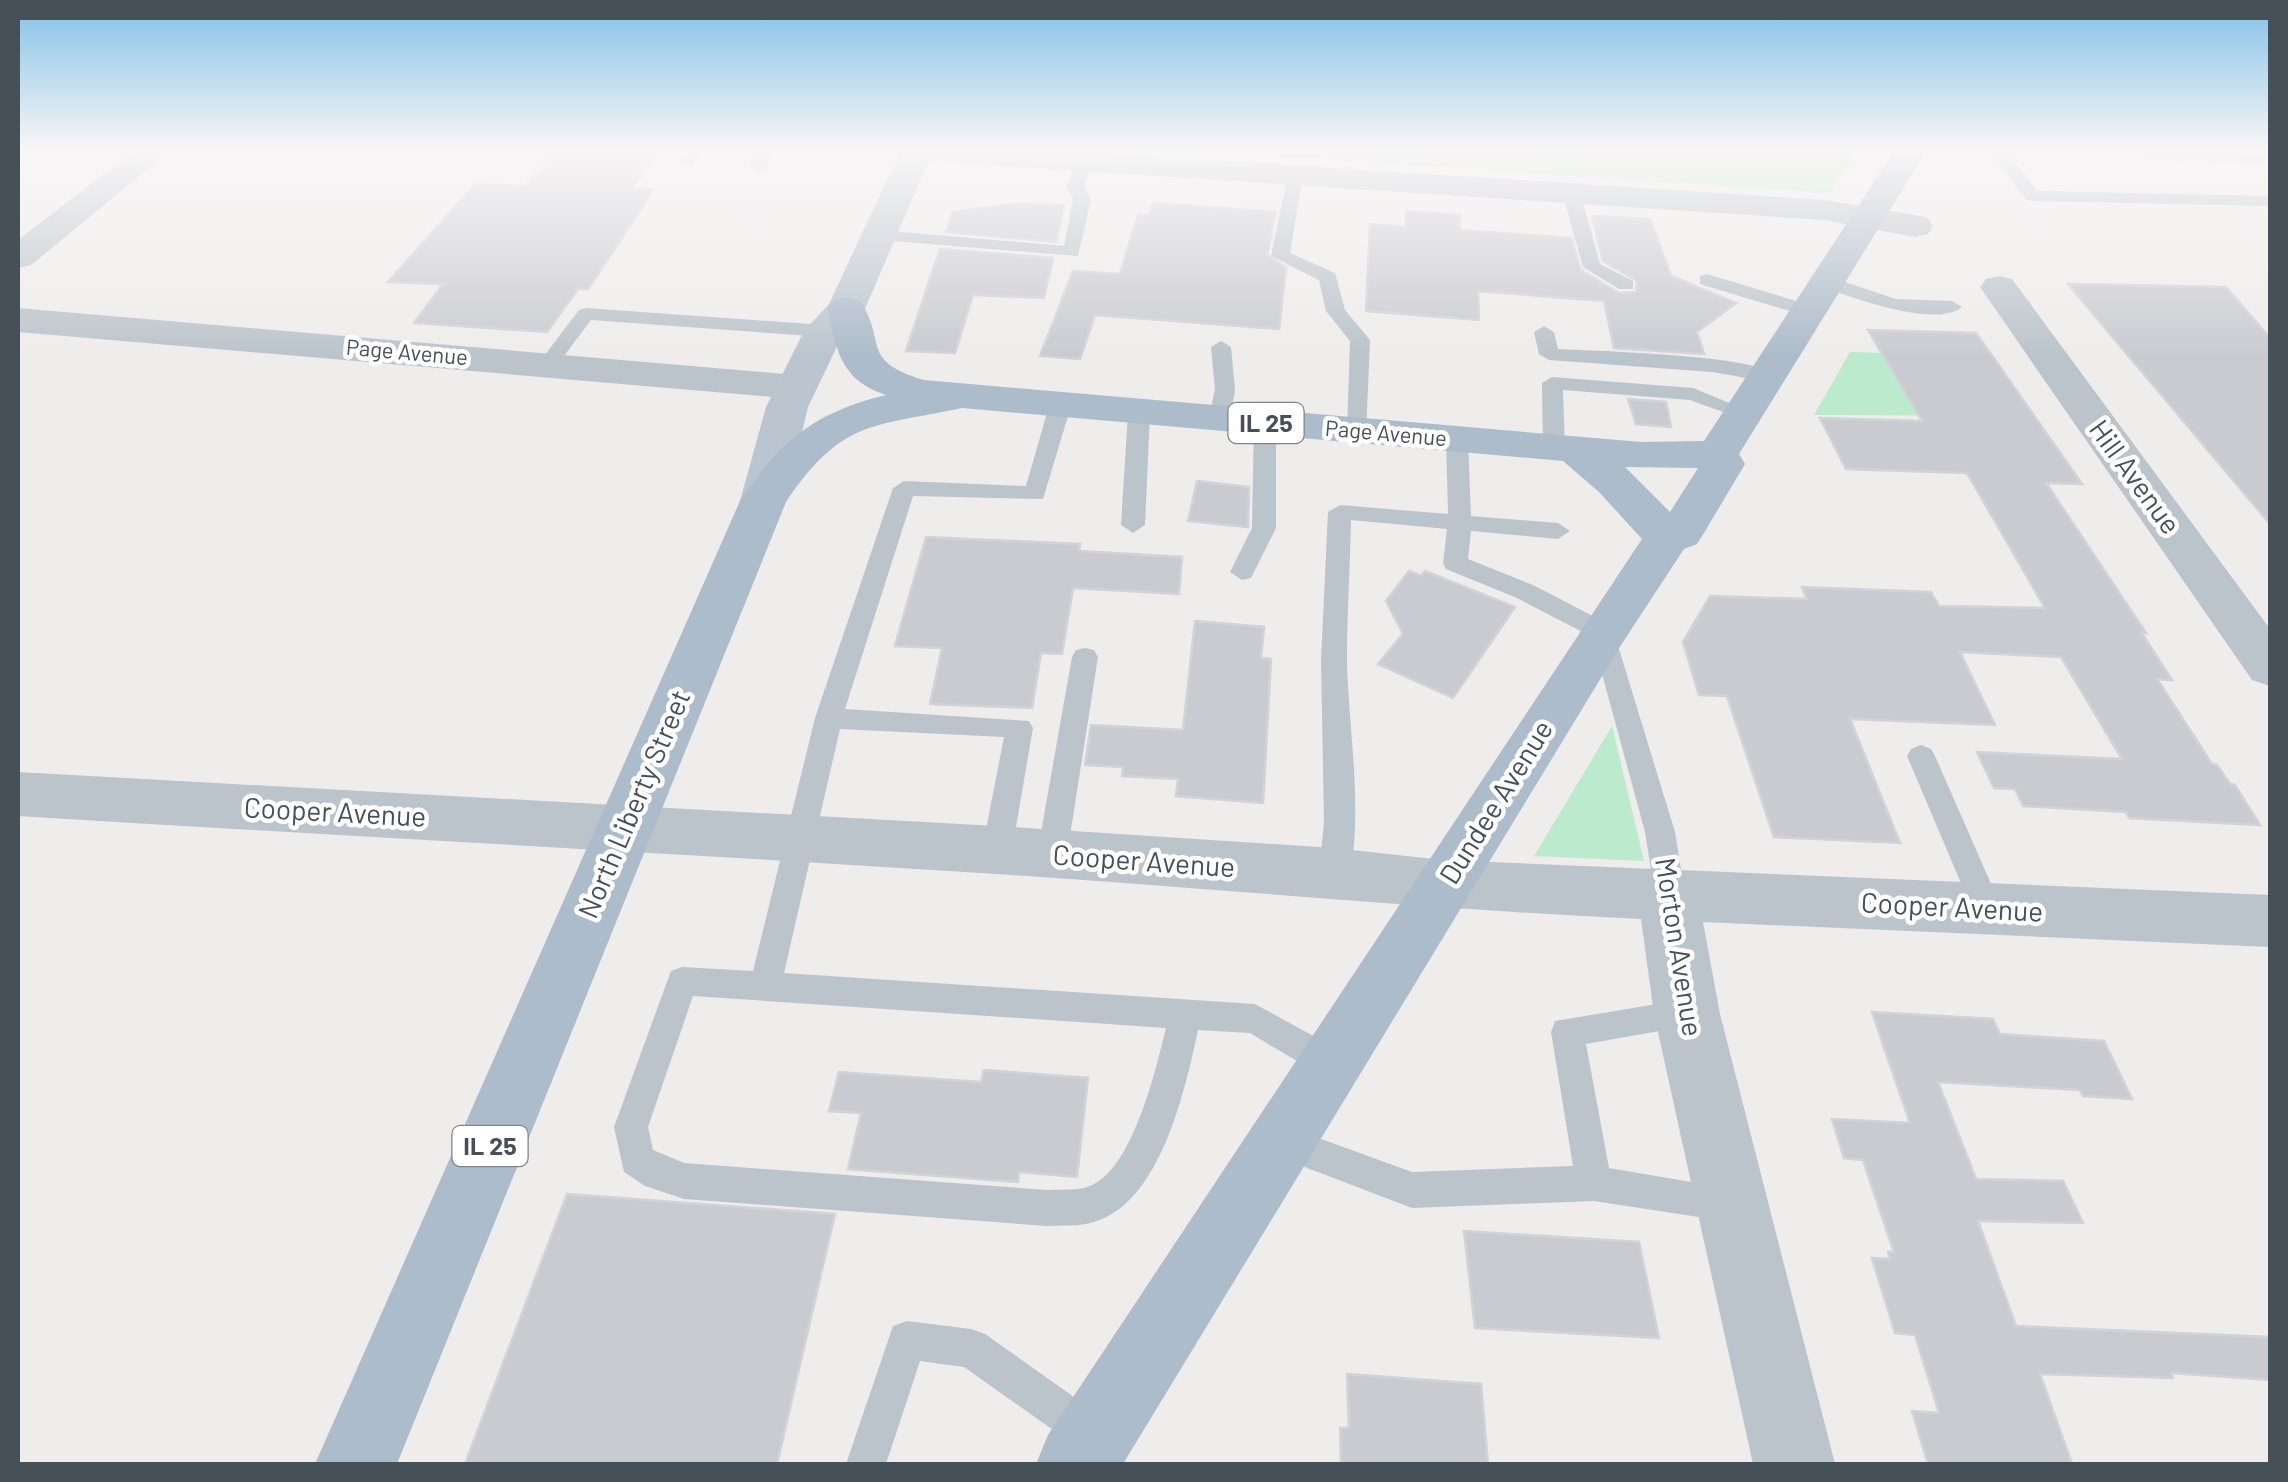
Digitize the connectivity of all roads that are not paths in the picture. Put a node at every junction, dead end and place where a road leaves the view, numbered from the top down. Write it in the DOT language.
graph roads {
  1 [pos="66,219"];
  2 [pos="887,219"];
  3 [pos="1078,219"];
  4 [pos="1286,219"];
  5 [pos="1579,219"];
  6 [pos="1869,219"];
  7 [pos="1877,219"];
  8 [pos="1915,226"];
  9 [pos="880,235"];
  10 [pos="18,256"];
  11 [pos="1707,280"];
  12 [pos="1626,285"];
  13 [pos="1998,288"];
  14 [pos="1818,296"];
  15 [pos="1952,307"];
  16 [pos="18,320"];
  17 [pos="835,320"];
  18 [pos="1544,332"];
  19 [pos="1221,347"];
  20 [pos="548,364"];
  21 [pos="1769,376"];
  22 [pos="796,387"];
  23 [pos="956,397"];
  24 [pos="1060,406"];
  25 [pos="1139,413"];
  26 [pos="1745,414"];
  27 [pos="1219,420"];
  28 [pos="1265,423"];
  29 [pos="1358,431"];
  30 [pos="1458,440"];
  31 [pos="1565,448"];
  32 [pos="1717,454"];
  33 [pos="763,500"];
  34 [pos="1460,522"];
  35 [pos="1132,525"];
  36 [pos="1558,530"];
  37 [pos="1667,538"];
  38 [pos="1242,572"];
  39 [pos="1604,632"];
  40 [pos="1085,657"];
  41 [pos="2270,667"];
  42 [pos="829,718"];
  43 [pos="1921,756"];
  44 [pos="18,794"];
  45 [pos="624,828"];
  46 [pos="800,839"];
  47 [pos="1025,852"];
  48 [pos="1334,873"];
  49 [pos="1444,885"];
  50 [pos="1670,895"];
  51 [pos="1987,909"];
  52 [pos="2270,922"];
  53 [pos="765,986"];
  54 [pos="1185,1014"];
  55 [pos="1688,1014"];
  56 [pos="1329,1062"];
  57 [pos="1280,1141"];
  58 [pos="1594,1183"];
  59 [pos="1732,1204"];
  60 [pos="1086,1450"];
  61 [pos="356,1464"];
  62 [pos="866,1464"];
  63 [pos="1794,1464"];
  1 -- 10 [label="street"];
  2 -- 9 [label="main road, North Liberty Street / IL 25"];
  3 -- 9 [label="lane"];
  4 -- 29 [label="lane"];
  5 -- 12 [label="lane"];
  6 -- 14 [label="main road, Dundee Avenue"];
  7 -- 8 [label="street"];
  9 -- 17 [label="main road, North Liberty Street / IL 25"];
  11 -- 14 [label="lane"];
  13 -- 41 [label="street, Hill Avenue"];
  14 -- 15 [label="lane"];
  14 -- 21 [label="main road, Dundee Avenue"];
  16 -- 20 [label="street, Page Avenue"];
  17 -- 20 [label="lane"];
  17 -- 22 [label="main road, North Liberty Street / IL 25"];
  17 -- 23 [label="main road"];
  18 -- 21 [label="lane"];
  19 -- 27 [label="lane"];
  20 -- 22 [label="street, Page Avenue"];
  21 -- 26 [label="main road, Dundee Avenue"];
  22 -- 33 [label="main road, North Liberty Street / IL 25"];
  23 -- 24 [label="main road, Page Avenue / IL 25"];
  23 -- 33 [label="main road"];
  24 -- 25 [label="main road, Page Avenue / IL 25"];
  24 -- 42 [label="lane"];
  25 -- 27 [label="main road, Page Avenue / IL 25"];
  25 -- 35 [label="lane"];
  26 -- 31 [label="lane"];
  26 -- 32 [label="main road, Dundee Avenue"];
  27 -- 28 [label="main road, Page Avenue / IL 25"];
  28 -- 29 [label="main road, Page Avenue / IL 25"];
  28 -- 38 [label="lane"];
  29 -- 30 [label="main road, Page Avenue / IL 25"];
  30 -- 31 [label="main road, Page Avenue / IL 25"];
  30 -- 34 [label="lane"];
  31 -- 32 [label="main road, Page Avenue"];
  31 -- 37 [label="main road"];
  32 -- 37 [label="main road, Dundee Avenue"];
  33 -- 45 [label="main road, North Liberty Street / IL 25"];
  34 -- 36 [label="lane"];
  34 -- 39 [label="lane"];
  34 -- 48 [label="lane"];
  37 -- 39 [label="main road, Dundee Avenue"];
  39 -- 49 [label="main road, Dundee Avenue"];
  39 -- 50 [label="lane, Morton Avenue"];
  40 -- 47 [label="lane"];
  42 -- 46 [label="lane"];
  42 -- 47 [label="lane"];
  43 -- 51 [label="lane"];
  44 -- 45 [label="street, Cooper Avenue"];
  45 -- 46 [label="street, Cooper Avenue"];
  45 -- 61 [label="main road, North Liberty Street / IL 25"];
  46 -- 47 [label="street, Cooper Avenue"];
  46 -- 53 [label="lane"];
  47 -- 48 [label="street, Cooper Avenue"];
  48 -- 49 [label="street, Cooper Avenue"];
  49 -- 50 [label="street, Cooper Avenue"];
  49 -- 56 [label="main road, Dundee Avenue"];
  50 -- 51 [label="street, Cooper Avenue"];
  50 -- 55 [label="street, Morton Avenue"];
  51 -- 52 [label="street, Cooper Avenue"];
  53 -- 54 [label="lane"];
  53 -- 54 [label="lane"];
  54 -- 56 [label="lane"];
  55 -- 58 [label="lane"];
  55 -- 59 [label="street, Morton Avenue"];
  56 -- 57 [label="main road, Dundee Avenue"];
  57 -- 58 [label="lane"];
  57 -- 60 [label="main road, Dundee Avenue"];
  58 -- 59 [label="lane"];
  59 -- 63 [label="street, Morton Avenue"];
  60 -- 62 [label="lane"];
}
